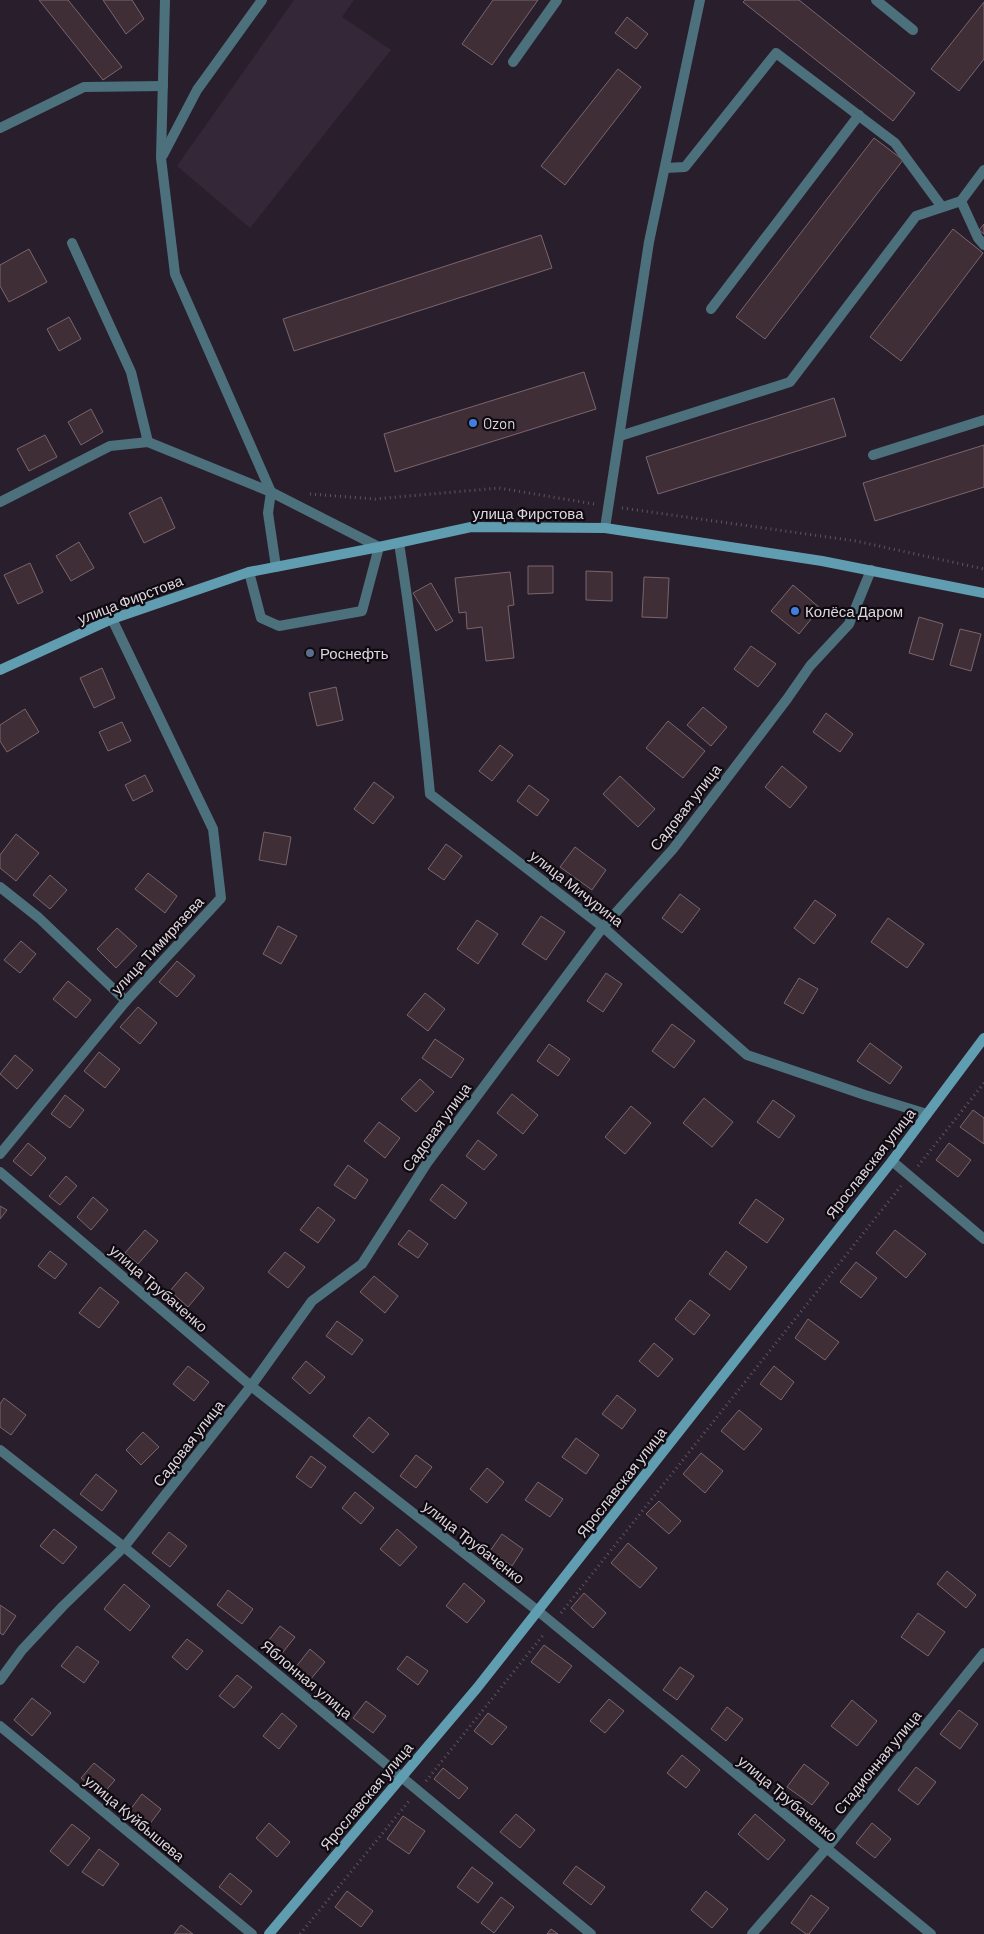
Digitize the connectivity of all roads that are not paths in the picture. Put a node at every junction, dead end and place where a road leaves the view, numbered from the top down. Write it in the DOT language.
graph roads {
  1 [pos="165,0"];
  2 [pos="262,0"];
  3 [pos="557,0"];
  4 [pos="700,0"];
  5 [pos="876,0"];
  6 [pos="913,30"];
  7 [pos="512,62"];
  8 [pos="163,86"];
  9 [pos="859,115"];
  10 [pos="0,128"];
  11 [pos="161,158"];
  12 [pos="665,168"];
  13 [pos="984,170"];
  14 [pos="961,201"];
  15 [pos="942,207"];
  16 [pos="72,243"];
  17 [pos="984,246"];
  18 [pos="711,309"];
  19 [pos="984,420"];
  20 [pos="620,436"];
  21 [pos="148,442"];
  22 [pos="873,455"];
  23 [pos="271,492"];
  24 [pos="0,502"];
  25 [pos="606,528"];
  26 [pos="399,543"];
  27 [pos="379,547"];
  28 [pos="276,567"];
  29 [pos="871,570"];
  30 [pos="249,572"];
  31 [pos="984,593"];
  32 [pos="112,620"];
  33 [pos="0,670"];
  34 [pos="0,887"];
  35 [pos="604,927"];
  36 [pos="126,1001"];
  37 [pos="984,1038"];
  38 [pos="927,1114"];
  39 [pos="0,1154"];
  40 [pos="892,1161"];
  41 [pos="0,1172"];
  42 [pos="984,1239"];
  43 [pos="251,1386"];
  44 [pos="0,1450"];
  45 [pos="124,1547"];
  46 [pos="538,1611"];
  47 [pos="984,1653"];
  48 [pos="0,1680"];
  49 [pos="0,1726"];
  50 [pos="402,1777"];
  51 [pos="826,1849"];
  52 [pos="252,1934"];
  53 [pos="269,1934"];
  54 [pos="592,1934"];
  55 [pos="752,1934"];
  56 [pos="931,1934"];
  1 -- 8 [label="street"];
  2 -- 11 [label="street"];
  3 -- 7 [label="street"];
  4 -- 12 [label="street"];
  5 -- 6 [label="street"];
  8 -- 10 [label="street"];
  8 -- 11 [label="street"];
  9 -- 12 [label="street"];
  9 -- 15 [label="street"];
  9 -- 18 [label="street"];
  11 -- 23 [label="street"];
  12 -- 20 [label="street"];
  13 -- 14 [label="street"];
  14 -- 15 [label="street"];
  14 -- 17 [label="street"];
  15 -- 20 [label="street"];
  16 -- 21 [label="street"];
  19 -- 22 [label="street"];
  20 -- 25 [label="street"];
  21 -- 23 [label="street"];
  21 -- 24 [label="street"];
  23 -- 27 [label="street"];
  23 -- 28 [label="street"];
  25 -- 26 [label="street, улица Фирстова"];
  25 -- 29 [label="street, улица Фирстова"];
  26 -- 27 [label="street, улица Фирстова"];
  26 -- 35 [label="street, улица Мичурина"];
  27 -- 28 [label="street, улица Фирстова"];
  27 -- 30 [label="street"];
  28 -- 30 [label="street, улица Фирстова"];
  29 -- 31 [label="street, улица Фирстова"];
  29 -- 35 [label="street, Садовая улица"];
  30 -- 32 [label="street, улица Фирстова"];
  32 -- 33 [label="street, улица Фирстова"];
  32 -- 36 [label="street, улица Тимирязева"];
  34 -- 36 [label="street"];
  35 -- 38 [label="street, улица Мичурина"];
  35 -- 43 [label="street, Садовая улица"];
  36 -- 39 [label="street, улица Тимирязева"];
  37 -- 38 [label="street, Ярославская улица"];
  38 -- 40 [label="street, Ярославская улица"];
  40 -- 42 [label="street"];
  40 -- 46 [label="street, Ярославская улица"];
  41 -- 43 [label="street, улица Трубаченко"];
  43 -- 45 [label="street, Садовая улица"];
  43 -- 46 [label="street, улица Трубаченко"];
  44 -- 45 [label="street, Яблонная улица"];
  45 -- 48 [label="street, Садовая улица"];
  45 -- 50 [label="street, Яблонная улица"];
  46 -- 50 [label="street, Ярославская улица"];
  46 -- 51 [label="street, улица Трубаченко"];
  47 -- 51 [label="street, Стадионная улица"];
  49 -- 52 [label="street, улица Куйбышева"];
  50 -- 53 [label="street, Ярославская улица"];
  50 -- 54 [label="street, Яблонная улица"];
  51 -- 55 [label="street, Стадионная улица"];
  51 -- 56 [label="street, улица Трубаченко"];
}
